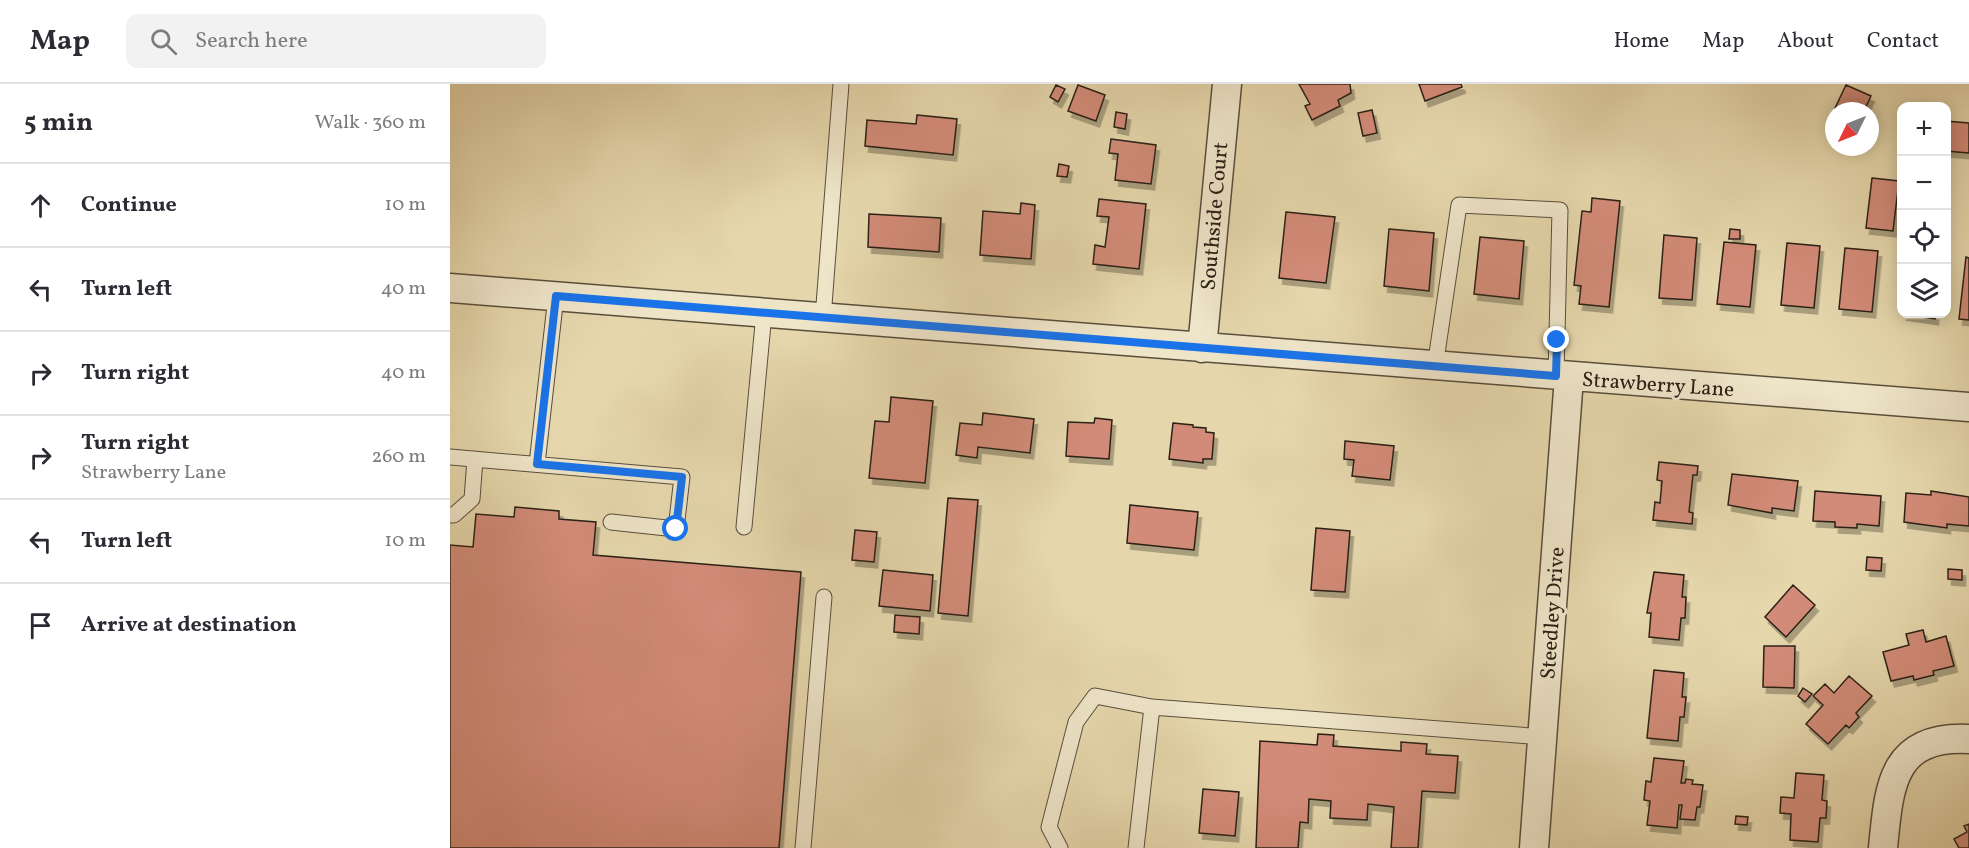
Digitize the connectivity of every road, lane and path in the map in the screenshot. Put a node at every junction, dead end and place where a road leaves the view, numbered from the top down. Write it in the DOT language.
graph roads {
  1 [pos="841,84"];
  2 [pos="1227,84"];
  3 [pos="450,288"];
  4 [pos="556,296"];
  5 [pos="764,313"];
  6 [pos="823,318"];
  7 [pos="1202,348"];
  8 [pos="1436,367"];
  9 [pos="1562,377"];
  10 [pos="1969,407"];
  11 [pos="450,457"];
  12 [pos="475,459"];
  13 [pos="537,464"];
  14 [pos="450,515"];
  15 [pos="611,522"];
  16 [pos="744,527"];
  17 [pos="824,597"];
  18 [pos="1152,707"];
  19 [pos="1544,737"];
  20 [pos="1969,739"];
  21 [pos="803,848"];
  22 [pos="1060,848"];
  23 [pos="1136,848"];
  24 [pos="1534,848"];
  25 [pos="1883,848"];
  1 -- 6 [label="lane"];
  2 -- 7 [label="street, Southside Court"];
  3 -- 4 [label="street, Strawberry Lane"];
  4 -- 5 [label="street, Strawberry Lane"];
  4 -- 13 [label="lane"];
  5 -- 6 [label="street, Strawberry Lane"];
  5 -- 16 [label="lane"];
  6 -- 7 [label="street, Strawberry Lane"];
  7 -- 8 [label="street, Strawberry Lane"];
  8 -- 9 [label="street, Strawberry Lane"];
  8 -- 9 [label="lane"];
  9 -- 10 [label="street, Strawberry Lane"];
  9 -- 19 [label="street, Steedley Drive"];
  11 -- 12 [label="lane"];
  12 -- 13 [label="lane"];
  12 -- 14 [label="lane"];
  13 -- 15 [label="lane"];
  17 -- 21 [label="lane"];
  18 -- 19 [label="lane"];
  18 -- 22 [label="lane"];
  18 -- 23 [label="lane"];
  19 -- 24 [label="street, Steedley Drive"];
  20 -- 25 [label="street"];
}
